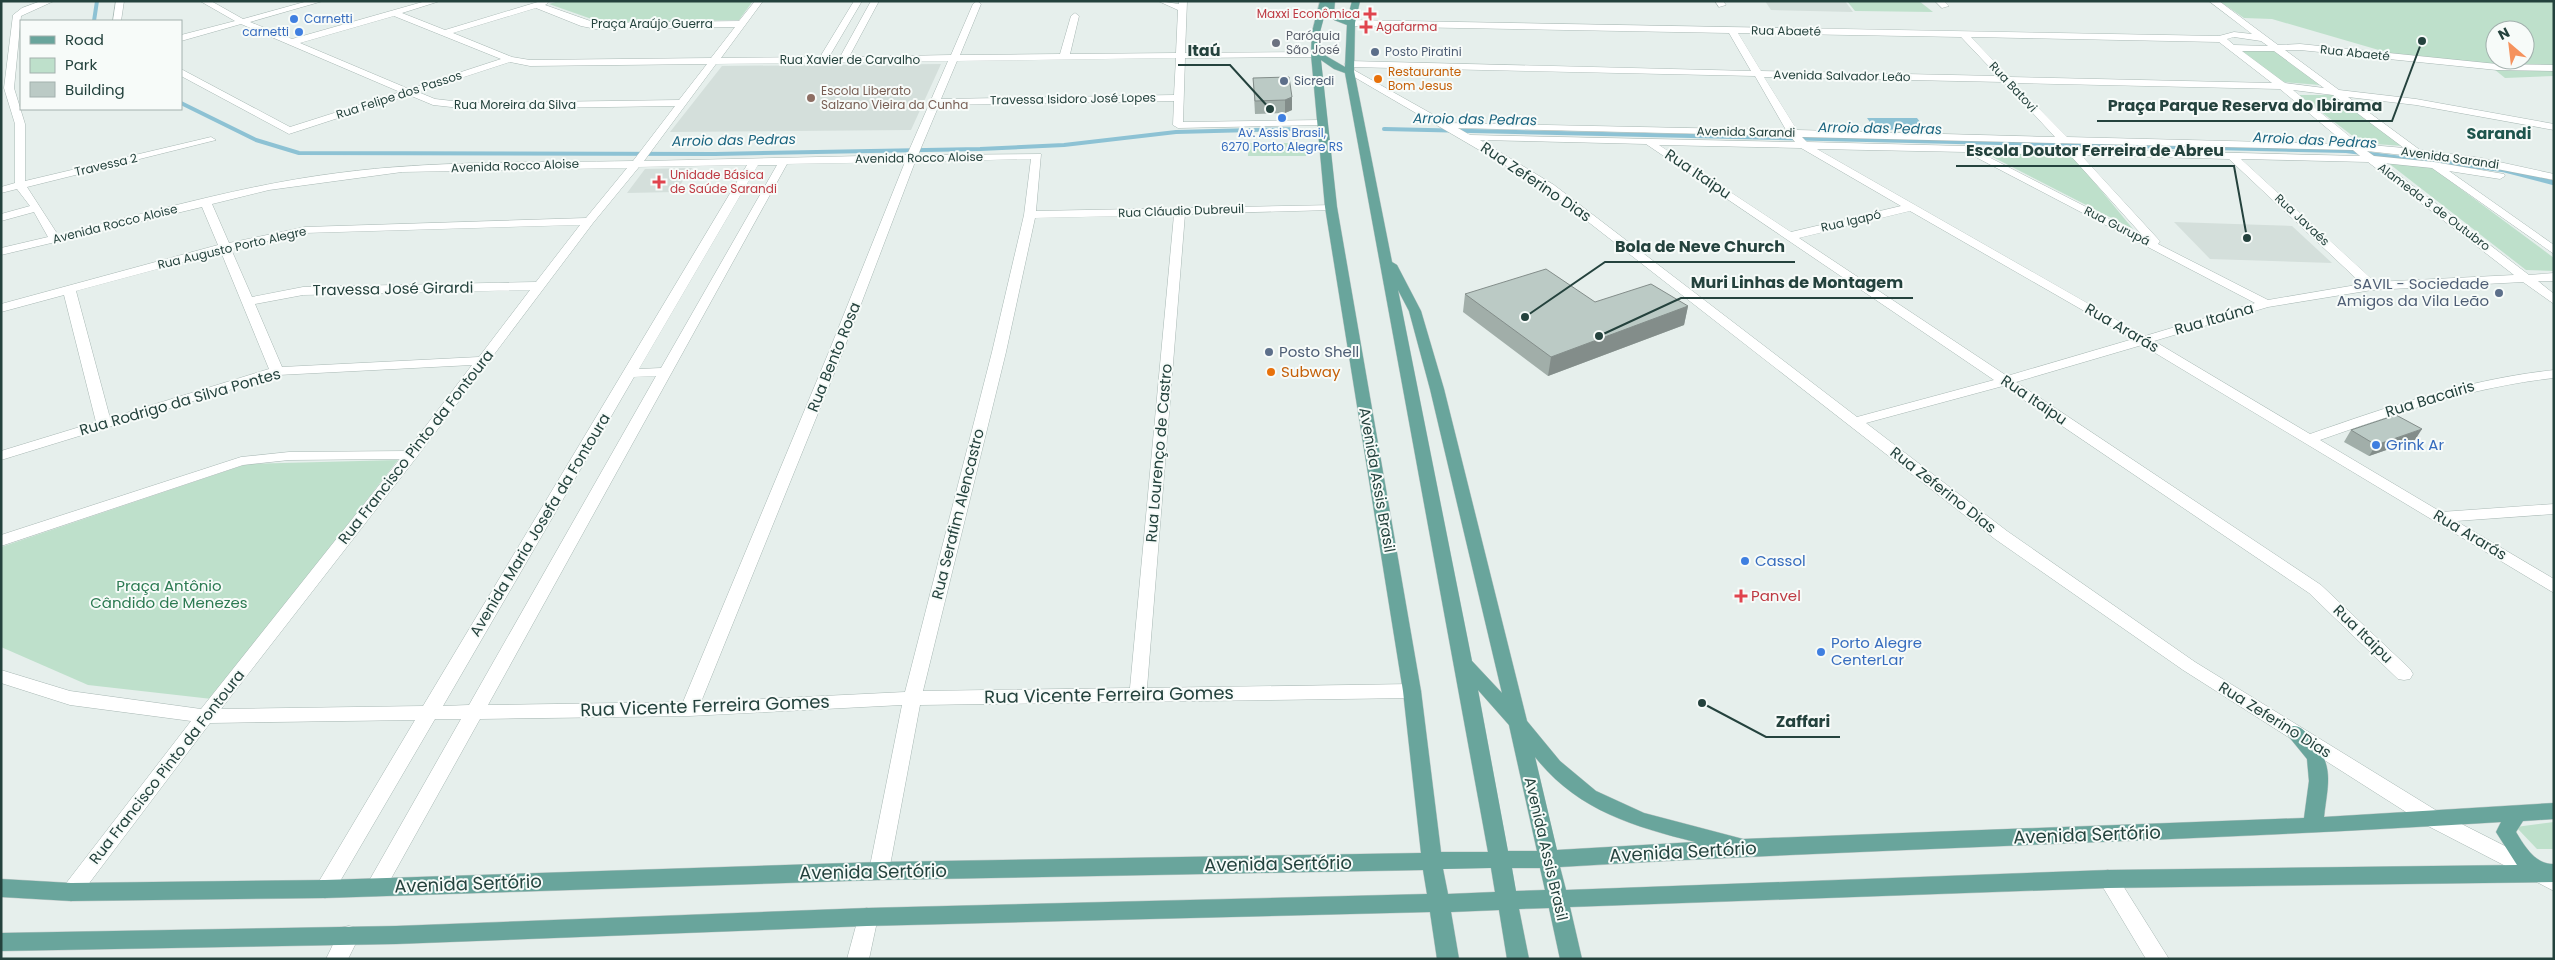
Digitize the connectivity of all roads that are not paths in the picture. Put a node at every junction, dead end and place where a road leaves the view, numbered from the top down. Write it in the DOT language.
graph roads {
  1 [pos="50,1"];
  2 [pos="120,1"];
  3 [pos="204,1"];
  4 [pos="319,1"];
  5 [pos="436,1"];
  6 [pos="550,1"];
  7 [pos="759,1"];
  8 [pos="858,1"];
  9 [pos="875,1"];
  10 [pos="1162,1"];
  11 [pos="1324,1"];
  12 [pos="1331,1"];
  13 [pos="1356,1"];
  14 [pos="2213,1"];
  15 [pos="977,4"];
  16 [pos="536,5"];
  17 [pos="1183,5"];
  18 [pos="394,13"];
  19 [pos="1075,16"];
  20 [pos="117,20"];
  21 [pos="243,22"];
  22 [pos="1351,23"];
  23 [pos="742,24"];
  24 [pos="1732,30"];
  25 [pos="445,32"];
  26 [pos="2256,32"];
  27 [pos="1963,34"];
  28 [pos="2244,35"];
  29 [pos="182,38"];
  30 [pos="2221,39"];
  31 [pos="293,42"];
  32 [pos="2273,45"];
  33 [pos="2232,46"];
  34 [pos="1316,54"];
  35 [pos="1181,56"];
  36 [pos="1064,58"];
  37 [pos="510,59"];
  38 [pos="823,60"];
  39 [pos="843,60"];
  40 [pos="955,60"];
  41 [pos="715,62"];
  42 [pos="1349,67"];
  43 [pos="2554,68"];
  44 [pos="182,73"];
  45 [pos="1760,78"];
  46 [pos="2005,79"];
  47 [pos="7,86"];
  48 [pos="20,86"];
  49 [pos="2282,86"];
  50 [pos="2013,88"];
  51 [pos="2334,91"];
  52 [pos="408,92"];
  53 [pos="2292,94"];
  54 [pos="1179,98"];
  55 [pos="937,102"];
  56 [pos="683,103"];
  57 [pos="1321,123"];
  58 [pos="1449,126"];
  59 [pos="2554,127"];
  60 [pos="1468,136"];
  61 [pos="211,140"];
  62 [pos="1799,140"];
  63 [pos="2062,140"];
  64 [pos="1650,142"];
  65 [pos="1966,149"];
  66 [pos="2072,151"];
  67 [pos="2363,153"];
  68 [pos="2418,153"];
  69 [pos="914,154"];
  70 [pos="2232,154"];
  71 [pos="1037,156"];
  72 [pos="756,161"];
  73 [pos="784,161"];
  74 [pos="638,162"];
  75 [pos="2432,164"];
  76 [pos="2554,177"];
  77 [pos="20,186"];
  78 [pos="2554,188"];
  79 [pos="1,190"];
  80 [pos="205,201"];
  81 [pos="1331,207"];
  82 [pos="1912,207"];
  83 [pos="37,208"];
  84 [pos="1180,212"];
  85 [pos="1030,215"];
  86 [pos="1,218"];
  87 [pos="589,220"];
  88 [pos="1791,236"];
  89 [pos="55,239"];
  90 [pos="225,247"];
  91 [pos="2162,249"];
  92 [pos="1383,250"];
  93 [pos="2554,251"];
  94 [pos="1,252"];
  95 [pos="2526,277"];
  96 [pos="2554,277"];
  97 [pos="539,286"];
  98 [pos="2372,286"];
  99 [pos="69,290"];
  100 [pos="2554,300"];
  101 [pos="248,302"];
  102 [pos="2266,304"];
  103 [pos="1,308"];
  104 [pos="2143,340"];
  105 [pos="482,361"];
  106 [pos="277,371"];
  107 [pos="665,372"];
  108 [pos="630,373"];
  109 [pos="2554,374"];
  110 [pos="2006,381"];
  111 [pos="1855,422"];
  112 [pos="104,424"];
  113 [pos="2310,439"];
  114 [pos="412,455"];
  115 [pos="1,456"];
  116 [pos="2554,509"];
  117 [pos="2441,517"];
  118 [pos="1,540"];
  119 [pos="2554,587"];
  120 [pos="1464,663"];
  121 [pos="2404,674"];
  122 [pos="1,676"];
  123 [pos="1412,691"];
  124 [pos="1138,694"];
  125 [pos="912,698"];
  126 [pos="689,708"];
  127 [pos="428,712"];
  128 [pos="474,712"];
  129 [pos="205,716"];
  130 [pos="1518,723"];
  131 [pos="2294,732"];
  132 [pos="2554,811"];
  133 [pos="2517,814"];
  134 [pos="2436,820"];
  135 [pos="2313,826"];
  136 [pos="1749,847"];
  137 [pos="1548,858"];
  138 [pos="1498,860"];
  139 [pos="1432,862"];
  140 [pos="878,871"];
  141 [pos="2549,876"];
  142 [pos="2108,879"];
  143 [pos="376,887"];
  144 [pos="1,888"];
  145 [pos="326,889"];
  146 [pos="71,892"];
  147 [pos="1557,898"];
  148 [pos="1506,900"];
  149 [pos="1439,903"];
  150 [pos="868,917"];
  151 [pos="349,935"];
  152 [pos="1,942"];
  153 [pos="337,959"];
  154 [pos="858,959"];
  155 [pos="1448,959"];
  156 [pos="1518,959"];
  157 [pos="1570,959"];
  158 [pos="2158,959"];
  1 -- 47 [label="street"];
  2 -- 20 [label="street"];
  3 -- 21 [label="street, Rua Moreira da Silva"];
  4 -- 21 [label="street"];
  5 -- 18 [label="street"];
  6 -- 16 [label="street"];
  7 -- 23 [label="street, Rua Francisco Pinto da Fontoura"];
  8 -- 38 [label="street"];
  9 -- 39 [label="street"];
  10 -- 17 [label="street"];
  11 -- 34 [label="main road, Avenida Assis Brasil"];
  12 -- 22 [label="main road"];
  13 -- 22 [label="main road, Avenida Assis Brasil"];
  14 -- 26 [label="street"];
  15 -- 40 [label="street, Rua Bento Rosa"];
  16 -- 23 [label="street, Praça Araújo Guerra"];
  16 -- 25 [label="street"];
  17 -- 35 [label="street"];
  18 -- 25 [label="street, Rua Xavier de Carvalho"];
  18 -- 31 [label="street"];
  19 -- 36 [label="street"];
  21 -- 29 [label="street"];
  21 -- 31 [label="street, Rua Moreira da Silva"];
  22 -- 24 [label="street, Rua Abaeté"];
  22 -- 42 [label="main road, Avenida Assis Brasil"];
  23 -- 41 [label="street, Rua Francisco Pinto da Fontoura"];
  24 -- 27 [label="street, Rua Abaeté"];
  24 -- 45 [label="street, Rua Ararás"];
  25 -- 37 [label="street, Rua Xavier de Carvalho"];
  26 -- 28 [label="street, Rua Abaeté"];
  26 -- 32 [label="street"];
  27 -- 30 [label="street, Rua Abaeté"];
  27 -- 46 [label="street, Rua Batovi"];
  28 -- 30 [label="street, Rua Abaeté"];
  28 -- 32 [label="street"];
  30 -- 33 [label="street, Alameda 3 de Outubro"];
  31 -- 52 [label="street, Rua Moreira da Silva"];
  32 -- 33 [label="street"];
  32 -- 43 [label="street, Rua Abaeté"];
  32 -- 51 [label="street"];
  33 -- 49 [label="street, Alameda 3 de Outubro"];
  34 -- 35 [label="street, Rua Xavier de Carvalho"];
  34 -- 42 [label="main road"];
  34 -- 57 [label="main road, Avenida Assis Brasil"];
  35 -- 36 [label="street, Rua Xavier de Carvalho"];
  35 -- 54 [label="street"];
  36 -- 40 [label="street, Rua Xavier de Carvalho"];
  37 -- 41 [label="street, Rua Xavier de Carvalho"];
  37 -- 52 [label="street, Rua Felipe dos Passos"];
  38 -- 39 [label="street, Rua Xavier de Carvalho"];
  38 -- 41 [label="street, Rua Xavier de Carvalho"];
  39 -- 40 [label="street, Rua Xavier de Carvalho"];
  40 -- 55 [label="street, Rua Bento Rosa"];
  41 -- 56 [label="street, Rua Francisco Pinto da Fontoura"];
  42 -- 45 [label="street, Avenida Salvador Leão"];
  42 -- 58 [label="street, Rua Zeferino Dias"];
  42 -- 92 [label="main road, Avenida Assis Brasil"];
  44 -- 52 [label="street, Rua Felipe dos Passos"];
  45 -- 46 [label="street, Avenida Salvador Leão"];
  45 -- 50 [label="street, Avenida Salvador Leão"];
  45 -- 62 [label="street, Rua Ararás"];
  46 -- 49 [label="street, Avenida Salvador Leão"];
  46 -- 50 [label="street, Rua Batovi"];
  47 -- 48 [label="street"];
  47 -- 77 [label="street"];
  49 -- 51 [label="street, Avenida Salvador Leão"];
  49 -- 53 [label="street, Alameda 3 de Outubro"];
  50 -- 53 [label="street, Avenida Salvador Leão"];
  50 -- 63 [label="street, Rua Batovi"];
  51 -- 53 [label="street, Avenida Salvador Leão"];
  51 -- 59 [label="street, Avenida Salvador Leão"];
  51 -- 68 [label="street"];
  52 -- 56 [label="street, Rua Moreira da Silva"];
  53 -- 67 [label="street, Alameda 3 de Outubro"];
  54 -- 55 [label="street, Travessa Isidoro José Lopes"];
  54 -- 57 [label="street"];
  55 -- 69 [label="street, Rua Bento Rosa"];
  56 -- 74 [label="street, Rua Francisco Pinto da Fontoura"];
  57 -- 81 [label="main road, Avenida Assis Brasil"];
  58 -- 60 [label="street, Rua Zeferino Dias"];
  58 -- 62 [label="street, Avenida Sarandi"];
  60 -- 64 [label="street, Avenida Sarandi"];
  60 -- 111 [label="street, Rua Zeferino Dias"];
  61 -- 77 [label="street, Travessa 2"];
  62 -- 63 [label="street, Avenida Sarandi"];
  62 -- 64 [label="street, Avenida Sarandi"];
  62 -- 65 [label="street, Avenida Sarandi"];
  62 -- 82 [label="street, Rua Ararás"];
  63 -- 67 [label="street, Avenida Sarandi"];
  64 -- 88 [label="street, Rua Itaipu"];
  65 -- 66 [label="street, Avenida Sarandi"];
  65 -- 91 [label="street, Rua Gurupá"];
  66 -- 70 [label="street, Avenida Sarandi"];
  66 -- 91 [label="street"];
  67 -- 68 [label="street, Avenida Sarandi"];
  67 -- 70 [label="street, Avenida Sarandi"];
  67 -- 75 [label="street, Avenida Sarandi"];
  67 -- 95 [label="street, Alameda 3 de Outubro"];
  68 -- 75 [label="street"];
  68 -- 76 [label="street, Avenida Sarandi"];
  69 -- 71 [label="street, Avenida Rocco Aloise"];
  69 -- 73 [label="street, Avenida Rocco Aloise"];
  69 -- 126 [label="street, Rua Bento Rosa"];
  70 -- 98 [label="street, Rua Javaés"];
  71 -- 85 [label="street, Rua Serafim Alencastro"];
  72 -- 73 [label="street, Avenida Rocco Aloise"];
  72 -- 74 [label="street, Avenida Rocco Aloise"];
  72 -- 108 [label="street, Avenida Maria Josefa da Fontoura"];
  73 -- 107 [label="street, Avenida Maria Josefa da Fontoura"];
  74 -- 80 [label="street, Avenida Rocco Aloise"];
  74 -- 87 [label="street, Rua Francisco Pinto da Fontoura"];
  75 -- 78 [label="street, Avenida Sarandi"];
  75 -- 93 [label="street"];
  77 -- 79 [label="street, Travessa 2"];
  77 -- 83 [label="street"];
  80 -- 89 [label="street, Avenida Rocco Aloise"];
  80 -- 90 [label="street"];
  81 -- 84 [label="street, Rua Cláudio Dubreuil"];
  81 -- 123 [label="main road, Avenida Assis Brasil"];
  82 -- 88 [label="street, Rua Igapó"];
  82 -- 104 [label="street, Rua Ararás"];
  83 -- 86 [label="street"];
  83 -- 89 [label="street"];
  84 -- 85 [label="street, Rua Cláudio Dubreuil"];
  84 -- 124 [label="street, Rua Lourenço de Castro"];
  85 -- 125 [label="street, Rua Serafim Alencastro"];
  87 -- 90 [label="street, Rua Augusto Porto Alegre"];
  87 -- 97 [label="street, Rua Francisco Pinto da Fontoura"];
  88 -- 110 [label="street, Rua Itaipu"];
  89 -- 94 [label="street, Avenida Rocco Aloise"];
  90 -- 99 [label="street, Rua Augusto Porto Alegre"];
  90 -- 101 [label="street"];
  91 -- 102 [label="street, Rua Gurupá"];
  92 -- 120 [label="main road, Avenida Assis Brasil"];
  92 -- 130 [label="main road, Avenida Assis Brasil"];
  95 -- 96 [label="street, Rua Itaúna"];
  95 -- 98 [label="street, Rua Itaúna"];
  95 -- 100 [label="street, Alameda 3 de Outubro"];
  97 -- 101 [label="street, Travessa José Girardi"];
  97 -- 105 [label="street, Rua Francisco Pinto da Fontoura"];
  98 -- 102 [label="street, Rua Itaúna"];
  99 -- 103 [label="street, Rua Augusto Porto Alegre"];
  99 -- 112 [label="street"];
  101 -- 106 [label="street"];
  102 -- 104 [label="street, Rua Itaúna"];
  104 -- 110 [label="street, Rua Itaúna"];
  104 -- 113 [label="street, Rua Ararás"];
  105 -- 106 [label="street, Rua Rodrigo da Silva Pontes"];
  105 -- 114 [label="street, Rua Francisco Pinto da Fontoura"];
  106 -- 112 [label="street, Rua Rodrigo da Silva Pontes"];
  107 -- 108 [label="street"];
  107 -- 128 [label="street, Avenida Maria Josefa da Fontoura"];
  108 -- 127 [label="street, Avenida Maria Josefa da Fontoura"];
  109 -- 113 [label="street, Rua Bacairis"];
  110 -- 111 [label="street, Rua Itaúna"];
  110 -- 121 [label="street, Rua Itaipu"];
  111 -- 131 [label="street, Rua Zeferino Dias"];
  112 -- 115 [label="street, Rua Rodrigo da Silva Pontes"];
  113 -- 117 [label="street, Rua Ararás"];
  114 -- 118 [label="street"];
  114 -- 129 [label="street, Rua Francisco Pinto da Fontoura"];
  116 -- 117 [label="street"];
  117 -- 119 [label="street, Rua Ararás"];
  120 -- 130 [label="main road"];
  120 -- 138 [label="main road, Avenida Assis Brasil"];
  122 -- 129 [label="street, Rua Vicente Ferreira Gomes"];
  123 -- 124 [label="street, Rua Vicente Ferreira Gomes"];
  123 -- 139 [label="main road, Avenida Assis Brasil"];
  124 -- 125 [label="street, Rua Vicente Ferreira Gomes"];
  125 -- 126 [label="street, Rua Vicente Ferreira Gomes"];
  125 -- 140 [label="street, Rua Serafim Alencastro"];
  126 -- 128 [label="street, Rua Vicente Ferreira Gomes"];
  127 -- 128 [label="street, Rua Vicente Ferreira Gomes"];
  127 -- 129 [label="street, Rua Vicente Ferreira Gomes"];
  127 -- 145 [label="street, Avenida Maria Josefa da Fontoura"];
  128 -- 143 [label="street, Avenida Maria Josefa da Fontoura"];
  129 -- 146 [label="street, Rua Francisco Pinto da Fontoura"];
  130 -- 136 [label="main road"];
  130 -- 137 [label="main road, Avenida Assis Brasil"];
  131 -- 134 [label="street, Rua Zeferino Dias"];
  131 -- 135 [label="main road"];
  132 -- 133 [label="main road, Avenida Sertório"];
  133 -- 134 [label="main road, Avenida Sertório"];
  133 -- 141 [label="main road"];
  134 -- 135 [label="main road, Avenida Sertório"];
  134 -- 141 [label="street, Rua Zeferino Dias"];
  135 -- 136 [label="main road, Avenida Sertório"];
  136 -- 137 [label="main road, Avenida Sertório"];
  137 -- 138 [label="main road, Avenida Sertório"];
  137 -- 147 [label="main road, Avenida Assis Brasil"];
  138 -- 139 [label="main road, Avenida Sertório"];
  138 -- 148 [label="main road, Avenida Assis Brasil"];
  139 -- 140 [label="main road, Avenida Sertório"];
  139 -- 149 [label="main road, Avenida Assis Brasil"];
  140 -- 143 [label="main road, Avenida Sertório"];
  141 -- 142 [label="main road"];
  142 -- 147 [label="main road"];
  142 -- 158 [label="street"];
  143 -- 145 [label="main road, Avenida Sertório"];
  144 -- 146 [label="main road, Avenida Sertório"];
  145 -- 146 [label="main road, Avenida Sertório"];
  147 -- 148 [label="main road"];
  147 -- 157 [label="main road, Avenida Assis Brasil"];
  148 -- 149 [label="main road"];
  148 -- 156 [label="main road, Avenida Assis Brasil"];
  149 -- 150 [label="main road"];
  149 -- 155 [label="main road, Avenida Assis Brasil"];
  150 -- 151 [label="main road"];
  150 -- 154 [label="street"];
  151 -- 152 [label="main road"];
  151 -- 153 [label="street"];
}
